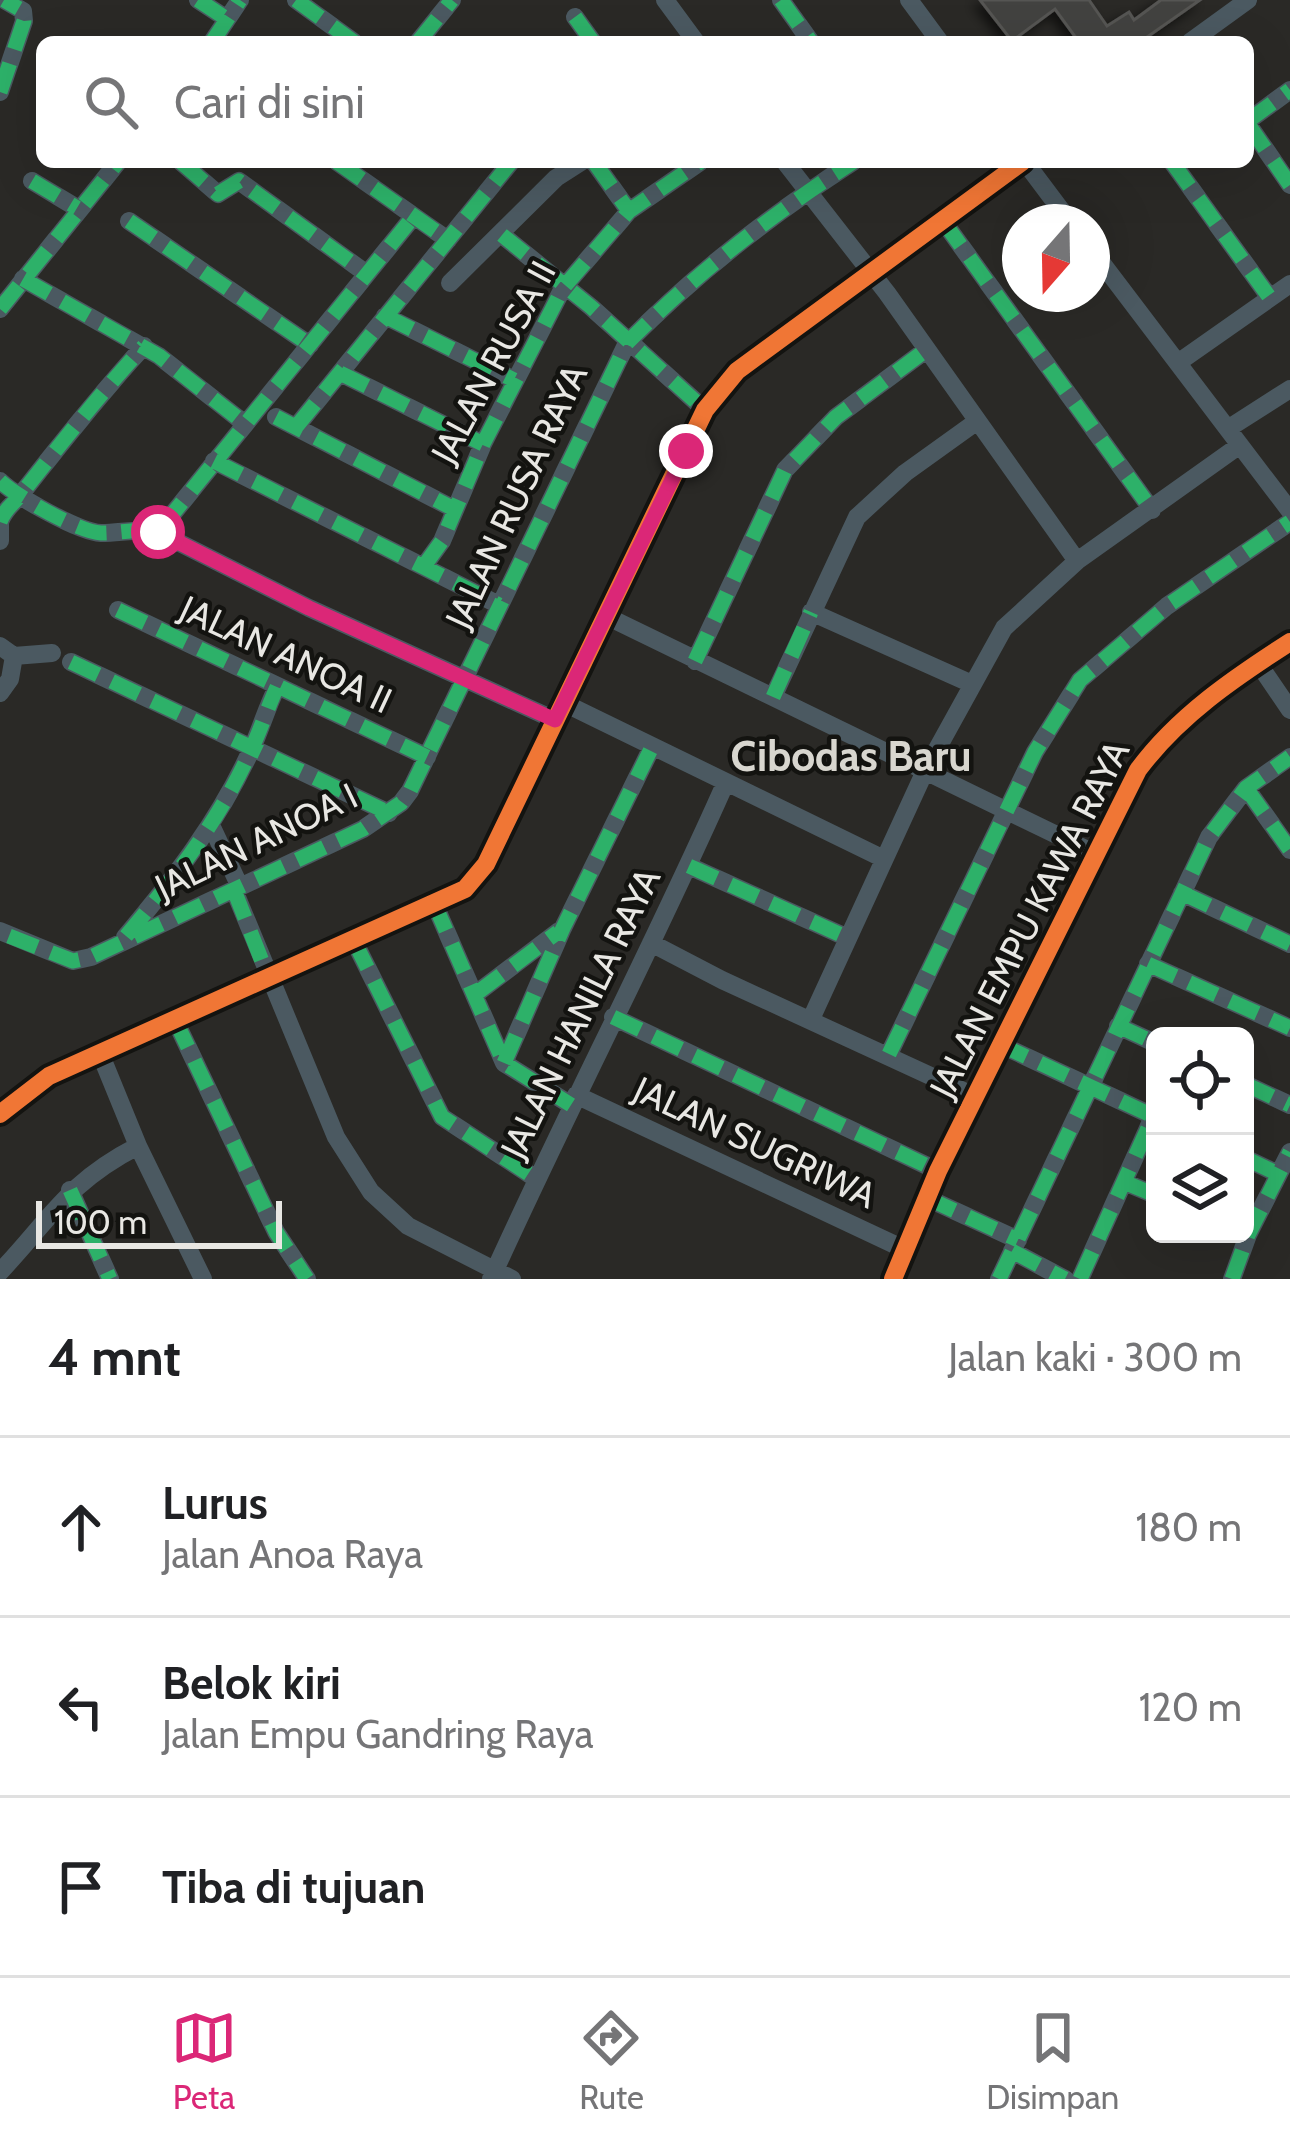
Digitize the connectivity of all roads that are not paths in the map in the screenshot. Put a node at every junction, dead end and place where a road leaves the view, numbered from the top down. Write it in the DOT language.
graph roads {
  1 [pos="4,0"];
  2 [pos="198,0"];
  3 [pos="240,0"];
  4 [pos="296,0"];
  5 [pos="452,0"];
  6 [pos="665,0"];
  7 [pos="782,0"];
  8 [pos="937,0"];
  9 [pos="1248,0"];
  10 [pos="914,7"];
  11 [pos="575,17"];
  12 [pos="227,19"];
  13 [pos="216,36"];
  14 [pos="346,36"];
  15 [pos="423,36"];
  16 [pos="588,36"];
  17 [pos="692,36"];
  18 [pos="807,36"];
  19 [pos="936,36"];
  20 [pos="1198,36"];
  21 [pos="1290,90"];
  22 [pos="0,92"];
  23 [pos="1254,118"];
  24 [pos="1254,132"];
  25 [pos="113,168"];
  26 [pos="188,168"];
  27 [pos="346,168"];
  28 [pos="506,168"];
  29 [pos="572,168"];
  30 [pos="598,168"];
  31 [pos="685,168"];
  32 [pos="790,168"];
  33 [pos="843,168"];
  34 [pos="1016,168"];
  35 [pos="1029,168"];
  36 [pos="1182,168"];
  37 [pos="32,181"];
  38 [pos="1290,185"];
  39 [pos="807,191"];
  40 [pos="1056,204"];
  41 [pos="77,208"];
  42 [pos="629,211"];
  43 [pos="414,216"];
  44 [pos="129,221"];
  45 [pos="943,221"];
  46 [pos="502,236"];
  47 [pos="448,240"];
  48 [pos="871,272"];
  49 [pos="1110,273"];
  50 [pos="367,274"];
  51 [pos="22,279"];
  52 [pos="450,283"];
  53 [pos="1290,284"];
  54 [pos="563,288"];
  55 [pos="1270,298"];
  56 [pos="0,309"];
  57 [pos="385,316"];
  58 [pos="627,343"];
  59 [pos="310,345"];
  60 [pos="144,346"];
  61 [pos="926,350"];
  62 [pos="1179,362"];
  63 [pos="340,373"];
  64 [pos="514,380"];
  65 [pos="1290,389"];
  66 [pos="706,410"];
  67 [pos="276,417"];
  68 [pos="976,422"];
  69 [pos="244,423"];
  70 [pos="296,427"];
  71 [pos="1234,437"];
  72 [pos="483,444"];
  73 [pos="214,460"];
  74 [pos="0,481"];
  75 [pos="19,498"];
  76 [pos="454,508"];
  77 [pos="1152,510"];
  78 [pos="1290,511"];
  79 [pos="0,522"];
  80 [pos="1290,522"];
  81 [pos="158,532"];
  82 [pos="0,541"];
  83 [pos="1077,561"];
  84 [pos="424,566"];
  85 [pos="499,605"];
  86 [pos="118,610"];
  87 [pos="811,612"];
  88 [pos="606,616"];
  89 [pos="1290,642"];
  90 [pos="7,651"];
  91 [pos="695,661"];
  92 [pos="1258,662"];
  93 [pos="466,679"];
  94 [pos="972,684"];
  95 [pos="277,687"];
  96 [pos="0,693"];
  97 [pos="773,697"];
  98 [pos="1290,710"];
  99 [pos="559,711"];
  100 [pos="252,747"];
  101 [pos="652,747"];
  102 [pos="427,757"];
  103 [pos="1290,757"];
  104 [pos="925,772"];
  105 [pos="725,784"];
  106 [pos="1246,788"];
  107 [pos="1007,808"];
  108 [pos="389,812"];
  109 [pos="211,824"];
  110 [pos="1290,850"];
  111 [pos="1098,855"];
  112 [pos="884,859"];
  113 [pos="689,866"];
  114 [pos="237,889"];
  115 [pos="1182,893"];
  116 [pos="434,903"];
  117 [pos="563,928"];
  118 [pos="0,932"];
  119 [pos="848,938"];
  120 [pos="354,941"];
  121 [pos="121,942"];
  122 [pos="651,943"];
  123 [pos="1290,944"];
  124 [pos="1148,964"];
  125 [pos="269,979"];
  126 [pos="477,993"];
  127 [pos="613,1017"];
  128 [pos="175,1019"];
  129 [pos="811,1019"];
  130 [pos="1118,1026"];
  131 [pos="1290,1028"];
  132 [pos="1146,1039"];
  133 [pos="999,1044"];
  134 [pos="100,1053"];
  135 [pos="889,1054"];
  136 [pos="504,1063"];
  137 [pos="1089,1086"];
  138 [pos="1254,1088"];
  139 [pos="974,1096"];
  140 [pos="574,1100"];
  141 [pos="1290,1105"];
  142 [pos="1146,1113"];
  143 [pos="0,1114"];
  144 [pos="1146,1134"];
  145 [pos="138,1147"];
  146 [pos="1254,1160"];
  147 [pos="1286,1162"];
  148 [pos="938,1171"];
  149 [pos="535,1178"];
  150 [pos="1124,1182"];
  151 [pos="70,1190"];
  152 [pos="1146,1192"];
  153 [pos="927,1198"];
  154 [pos="1254,1220"];
  155 [pos="1243,1243"];
  156 [pos="1015,1246"];
  157 [pos="905,1250"];
  158 [pos="7,1272"];
  159 [pos="499,1276"];
  160 [pos="110,1279"];
  161 [pos="203,1279"];
  162 [pos="307,1279"];
  163 [pos="892,1279"];
  164 [pos="999,1279"];
  165 [pos="1065,1279"];
  166 [pos="1080,1279"];
  167 [pos="1232,1279"];
  1 -- 22 [label="street"];
  2 -- 12 [label="street"];
  3 -- 12 [label="street"];
  4 -- 14 [label="street"];
  5 -- 15 [label="street"];
  6 -- 17 [label="street"];
  7 -- 18 [label="street"];
  8 -- 10 [label="street"];
  9 -- 20 [label="street"];
  10 -- 19 [label="street"];
  11 -- 16 [label="street"];
  12 -- 13 [label="street"];
  21 -- 23 [label="street"];
  24 -- 38 [label="street"];
  25 -- 41 [label="street"];
  26 -- 50 [label="street"];
  27 -- 43 [label="street"];
  28 -- 47 [label="street"];
  29 -- 46 [label="street"];
  30 -- 42 [label="street"];
  31 -- 42 [label="street, JALAN RUSA II"];
  32 -- 39 [label="street"];
  33 -- 39 [label="street"];
  34 -- 45 [label="street"];
  35 -- 40 [label="street"];
  36 -- 55 [label="street"];
  37 -- 41 [label="street"];
  39 -- 48 [label="street"];
  39 -- 58 [label="street"];
  41 -- 51 [label="street"];
  42 -- 54 [label="street, JALAN RUSA II"];
  43 -- 47 [label="street"];
  43 -- 50 [label="street"];
  44 -- 59 [label="street"];
  45 -- 48 [label="street"];
  45 -- 77 [label="street"];
  46 -- 52 [label="street"];
  46 -- 54 [label="street, JALAN RUSA RAYA"];
  47 -- 57 [label="street"];
  48 -- 61 [label="street"];
  48 -- 66 [label="street"];
  49 -- 62 [label="street"];
  50 -- 59 [label="street"];
  51 -- 56 [label="street"];
  51 -- 60 [label="street"];
  53 -- 55 [label="street"];
  54 -- 58 [label="street, JALAN RUSA RAYA"];
  54 -- 64 [label="street, JALAN RUSA II"];
  55 -- 62 [label="street"];
  57 -- 63 [label="street"];
  57 -- 64 [label="street"];
  58 -- 66 [label="street, JALAN RUSA RAYA"];
  58 -- 85 [label="street, JALAN RUSA RAYA"];
  59 -- 69 [label="street"];
  60 -- 69 [label="street"];
  60 -- 75 [label="street"];
  61 -- 68 [label="street"];
  61 -- 91 [label="street"];
  62 -- 71 [label="street"];
  63 -- 70 [label="street"];
  63 -- 72 [label="street"];
  64 -- 72 [label="street, JALAN RUSA II"];
  65 -- 71 [label="street"];
  66 -- 88 [label="street"];
  67 -- 70 [label="street"];
  68 -- 83 [label="street"];
  68 -- 87 [label="street"];
  69 -- 73 [label="street"];
  70 -- 76 [label="street"];
  71 -- 77 [label="street"];
  71 -- 78 [label="street"];
  72 -- 76 [label="street, JALAN RUSA II"];
  73 -- 81 [label="street"];
  73 -- 84 [label="street"];
  74 -- 75 [label="street"];
  75 -- 79 [label="street"];
  75 -- 81 [label="street"];
  76 -- 84 [label="street, JALAN RUSA II"];
  77 -- 83 [label="street"];
  79 -- 82 [label="street"];
  80 -- 107 [label="street"];
  81 -- 93 [label="street"];
  83 -- 94 [label="street"];
  84 -- 85 [label="street"];
  85 -- 93 [label="street, JALAN RUSA RAYA"];
  86 -- 95 [label="street, JALAN ANOA II"];
  87 -- 94 [label="street"];
  87 -- 97 [label="street"];
  88 -- 91 [label="street"];
  88 -- 99 [label="street"];
  89 -- 92 [label="street, JALAN EMPU KAWA RAYA"];
  90 -- 96 [label="street"];
  90 -- 100 [label="street"];
  91 -- 97 [label="street"];
  92 -- 98 [label="street"];
  92 -- 111 [label="street, JALAN EMPU KAWA RAYA"];
  93 -- 99 [label="street"];
  93 -- 102 [label="street, JALAN ANOA I"];
  94 -- 104 [label="street"];
  95 -- 100 [label="street"];
  95 -- 102 [label="street, JALAN ANOA II"];
  97 -- 104 [label="street"];
  99 -- 101 [label="street"];
  99 -- 116 [label="street"];
  100 -- 108 [label="street"];
  100 -- 109 [label="street"];
  101 -- 105 [label="street"];
  101 -- 117 [label="street"];
  102 -- 108 [label="street, JALAN ANOA I"];
  103 -- 106 [label="street"];
  104 -- 107 [label="street"];
  104 -- 112 [label="street"];
  105 -- 112 [label="street"];
  105 -- 113 [label="street, JALAN HANILA RAYA"];
  106 -- 110 [label="street"];
  106 -- 115 [label="street"];
  107 -- 111 [label="street"];
  107 -- 135 [label="street"];
  108 -- 114 [label="street, JALAN ANOA I"];
  109 -- 114 [label="street"];
  109 -- 121 [label="street"];
  111 -- 133 [label="street, JALAN EMPU KAWA RAYA"];
  112 -- 119 [label="street"];
  113 -- 119 [label="street"];
  113 -- 122 [label="street, JALAN HANILA RAYA"];
  114 -- 121 [label="street, JALAN ANOA I"];
  114 -- 125 [label="street"];
  115 -- 123 [label="street"];
  115 -- 124 [label="street"];
  116 -- 120 [label="street"];
  116 -- 126 [label="street"];
  117 -- 126 [label="street"];
  117 -- 136 [label="street"];
  118 -- 121 [label="street, JALAN ANOA I"];
  119 -- 129 [label="street"];
  120 -- 125 [label="street"];
  120 -- 149 [label="street"];
  122 -- 127 [label="street, JALAN HANILA RAYA"];
  122 -- 129 [label="street"];
  124 -- 130 [label="street"];
  124 -- 131 [label="street"];
  125 -- 128 [label="street"];
  125 -- 159 [label="street"];
  126 -- 136 [label="street"];
  127 -- 140 [label="street, JALAN HANILA RAYA"];
  127 -- 148 [label="street"];
  128 -- 134 [label="street"];
  128 -- 162 [label="street"];
  129 -- 135 [label="street"];
  130 -- 132 [label="street"];
  130 -- 137 [label="street"];
  133 -- 137 [label="street"];
  133 -- 139 [label="street, JALAN EMPU KAWA RAYA"];
  134 -- 143 [label="street"];
  134 -- 145 [label="street"];
  135 -- 139 [label="street"];
  136 -- 140 [label="street, JALAN SUGRIWA"];
  137 -- 142 [label="street"];
  137 -- 156 [label="street"];
  138 -- 141 [label="street"];
  139 -- 148 [label="street, JALAN EMPU KAWA RAYA"];
  140 -- 149 [label="street, JALAN HANILA RAYA"];
  140 -- 157 [label="street, JALAN SUGRIWA"];
  144 -- 150 [label="street"];
  145 -- 151 [label="street"];
  145 -- 161 [label="street"];
  146 -- 147 [label="street"];
  147 -- 154 [label="street"];
  148 -- 153 [label="street, JALAN EMPU KAWA RAYA"];
  149 -- 159 [label="street, JALAN HANILA RAYA"];
  150 -- 152 [label="street"];
  150 -- 166 [label="street"];
  151 -- 158 [label="street"];
  151 -- 160 [label="street"];
  153 -- 156 [label="street"];
  153 -- 157 [label="street, JALAN EMPU KAWA RAYA"];
  155 -- 167 [label="street"];
  156 -- 164 [label="street"];
  156 -- 165 [label="street"];
  157 -- 163 [label="street, JALAN EMPU KAWA RAYA"];
}
